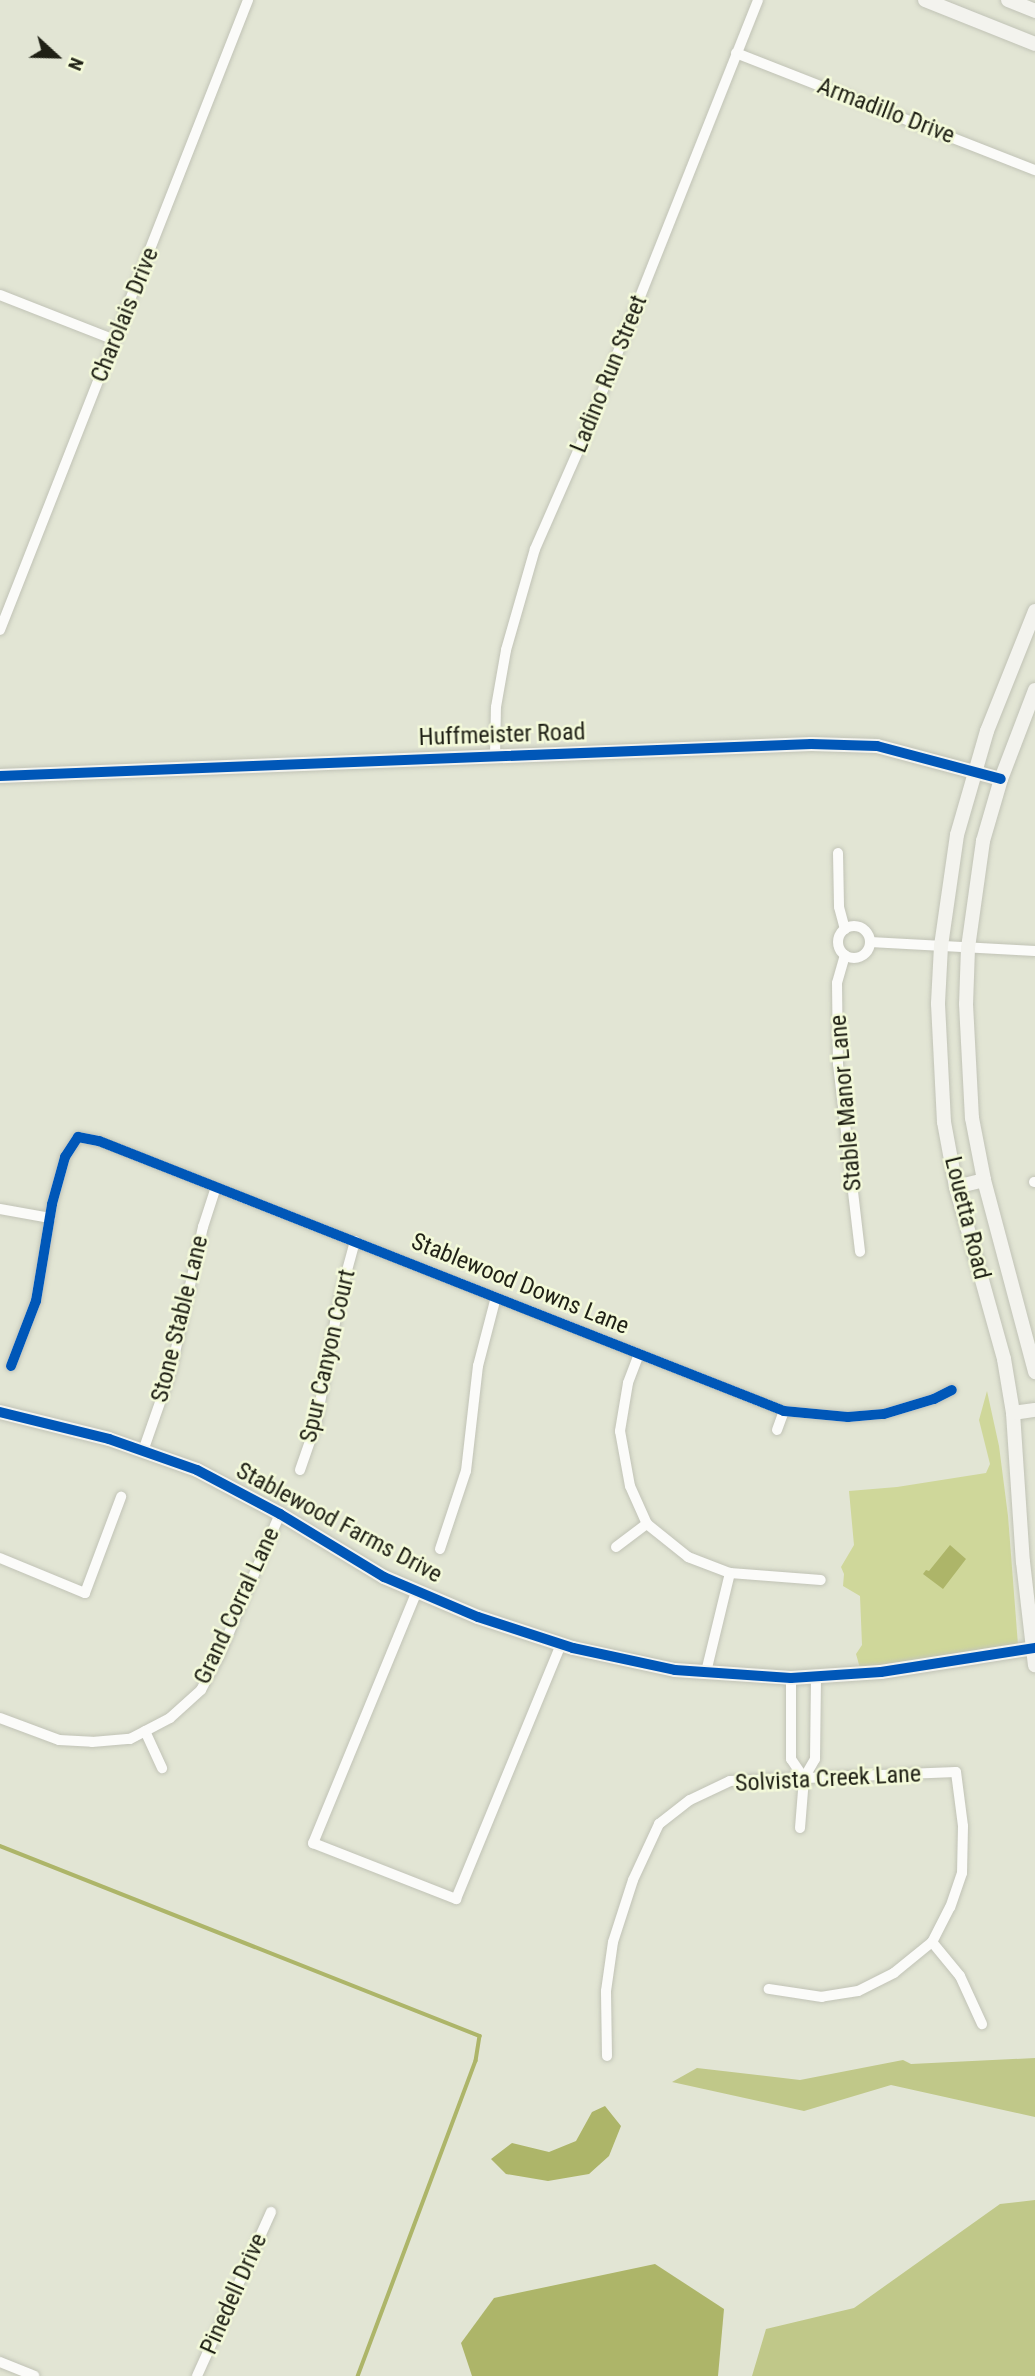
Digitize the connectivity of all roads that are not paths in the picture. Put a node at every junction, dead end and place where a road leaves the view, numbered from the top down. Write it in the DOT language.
graph roads {
  1 [pos="248,0"];
  2 [pos="758,0"];
  3 [pos="925,0"];
  4 [pos="1008,0"];
  5 [pos="1035,10"];
  6 [pos="1035,44"];
  7 [pos="736,53"];
  8 [pos="1035,170"];
  9 [pos="0,295"];
  10 [pos="115,341"];
  11 [pos="1035,611"];
  12 [pos="0,630"];
  13 [pos="1035,690"];
  14 [pos="495,757"];
  15 [pos="974,770"];
  16 [pos="0,776"];
  17 [pos="1001,779"];
  18 [pos="838,853"];
  19 [pos="845,929"];
  20 [pos="870,942"];
  21 [pos="941,946"];
  22 [pos="968,948"];
  23 [pos="1035,951"];
  24 [pos="845,955"];
  25 [pos="984,1180"];
  26 [pos="956,1186"];
  27 [pos="216,1187"];
  28 [pos="0,1209"];
  29 [pos="50,1218"];
  30 [pos="355,1241"];
  31 [pos="860,1252"];
  32 [pos="496,1297"];
  33 [pos="639,1354"];
  34 [pos="11,1366"];
  35 [pos="1035,1372"];
  36 [pos="952,1390"];
  37 [pos="1035,1410"];
  38 [pos="784,1411"];
  39 [pos="0,1412"];
  40 [pos="1013,1413"];
  41 [pos="777,1430"];
  42 [pos="143,1451"];
  43 [pos="300,1470"];
  44 [pos="121,1497"];
  45 [pos="280,1514"];
  46 [pos="647,1524"];
  47 [pos="616,1548"];
  48 [pos="440,1549"];
  49 [pos="0,1558"];
  50 [pos="730,1573"];
  51 [pos="821,1580"];
  52 [pos="417,1591"];
  53 [pos="561,1644"];
  54 [pos="1034,1648"];
  55 [pos="1035,1665"];
  56 [pos="706,1672"];
  57 [pos="816,1676"];
  58 [pos="791,1678"];
  59 [pos="0,1718"];
  60 [pos="145,1731"];
  61 [pos="162,1768"];
  62 [pos="804,1778"];
  63 [pos="800,1828"];
  64 [pos="932,1942"];
  65 [pos="769,1989"];
  66 [pos="982,2024"];
  67 [pos="607,2056"];
  68 [pos="271,2212"];
  69 [pos="0,2362"];
  70 [pos="34,2376"];
  71 [pos="197,2376"];
  1 -- 10 [label="street, Charolais Drive"];
  2 -- 7 [label="street, Ladino Run Street"];
  3 -- 6 [label="street"];
  4 -- 5 [label="street"];
  7 -- 8 [label="street, Armadillo Drive"];
  7 -- 14 [label="street, Ladino Run Street"];
  9 -- 10 [label="street"];
  10 -- 12 [label="street, Charolais Drive"];
  11 -- 15 [label="street"];
  13 -- 17 [label="street"];
  14 -- 15 [label="street, Huffmeister Road"];
  14 -- 16 [label="street, Huffmeister Road"];
  15 -- 17 [label="street, Huffmeister Road"];
  15 -- 21 [label="street, Louetta Road"];
  17 -- 22 [label="street, Louetta Road"];
  18 -- 19 [label="street"];
  19 -- 20 [label="street"];
  19 -- 24 [label="street"];
  20 -- 21 [label="street"];
  20 -- 24 [label="street"];
  21 -- 22 [label="street"];
  21 -- 26 [label="street, Louetta Road"];
  22 -- 23 [label="street"];
  22 -- 25 [label="street, Louetta Road"];
  24 -- 31 [label="street, Stable Manor Lane"];
  25 -- 26 [label="street"];
  25 -- 35 [label="street, Louetta Road"];
  26 -- 40 [label="street, Louetta Road"];
  27 -- 29 [label="street, Stablewood Downs Lane"];
  27 -- 30 [label="street, Stablewood Downs Lane"];
  27 -- 42 [label="street, Stone Stable Lane"];
  28 -- 29 [label="street"];
  29 -- 34 [label="street"];
  30 -- 32 [label="street, Stablewood Downs Lane"];
  30 -- 43 [label="street, Spur Canyon Court"];
  32 -- 33 [label="street, Stablewood Downs Lane"];
  32 -- 48 [label="street"];
  33 -- 38 [label="street, Stablewood Downs Lane"];
  33 -- 46 [label="street"];
  36 -- 38 [label="street, Stablewood Downs Lane"];
  37 -- 40 [label="street"];
  38 -- 41 [label="street"];
  39 -- 42 [label="street, Stablewood Farms Drive"];
  40 -- 54 [label="street, Louetta Road"];
  42 -- 45 [label="street, Stablewood Farms Drive"];
  44 -- 49 [label="street"];
  45 -- 52 [label="street, Stablewood Farms Drive"];
  45 -- 60 [label="street, Grand Corral Lane"];
  46 -- 47 [label="street"];
  46 -- 50 [label="street"];
  50 -- 51 [label="street"];
  50 -- 56 [label="street"];
  52 -- 53 [label="street, Stablewood Farms Drive"];
  52 -- 53 [label="street"];
  53 -- 56 [label="street, Stablewood Farms Drive"];
  54 -- 55 [label="street, Louetta Road"];
  54 -- 57 [label="street, Stablewood Farms Drive"];
  56 -- 58 [label="street, Stablewood Farms Drive"];
  57 -- 58 [label="street, Stablewood Farms Drive"];
  57 -- 62 [label="street"];
  58 -- 62 [label="street"];
  59 -- 60 [label="street, Grand Corral Lane"];
  60 -- 61 [label="street"];
  62 -- 63 [label="street"];
  62 -- 64 [label="street, Solvista Creek Lane"];
  62 -- 67 [label="street, Solvista Creek Lane"];
  64 -- 65 [label="street"];
  64 -- 66 [label="street"];
  68 -- 71 [label="street, Pinedell Drive"];
  69 -- 70 [label="street"];
}
